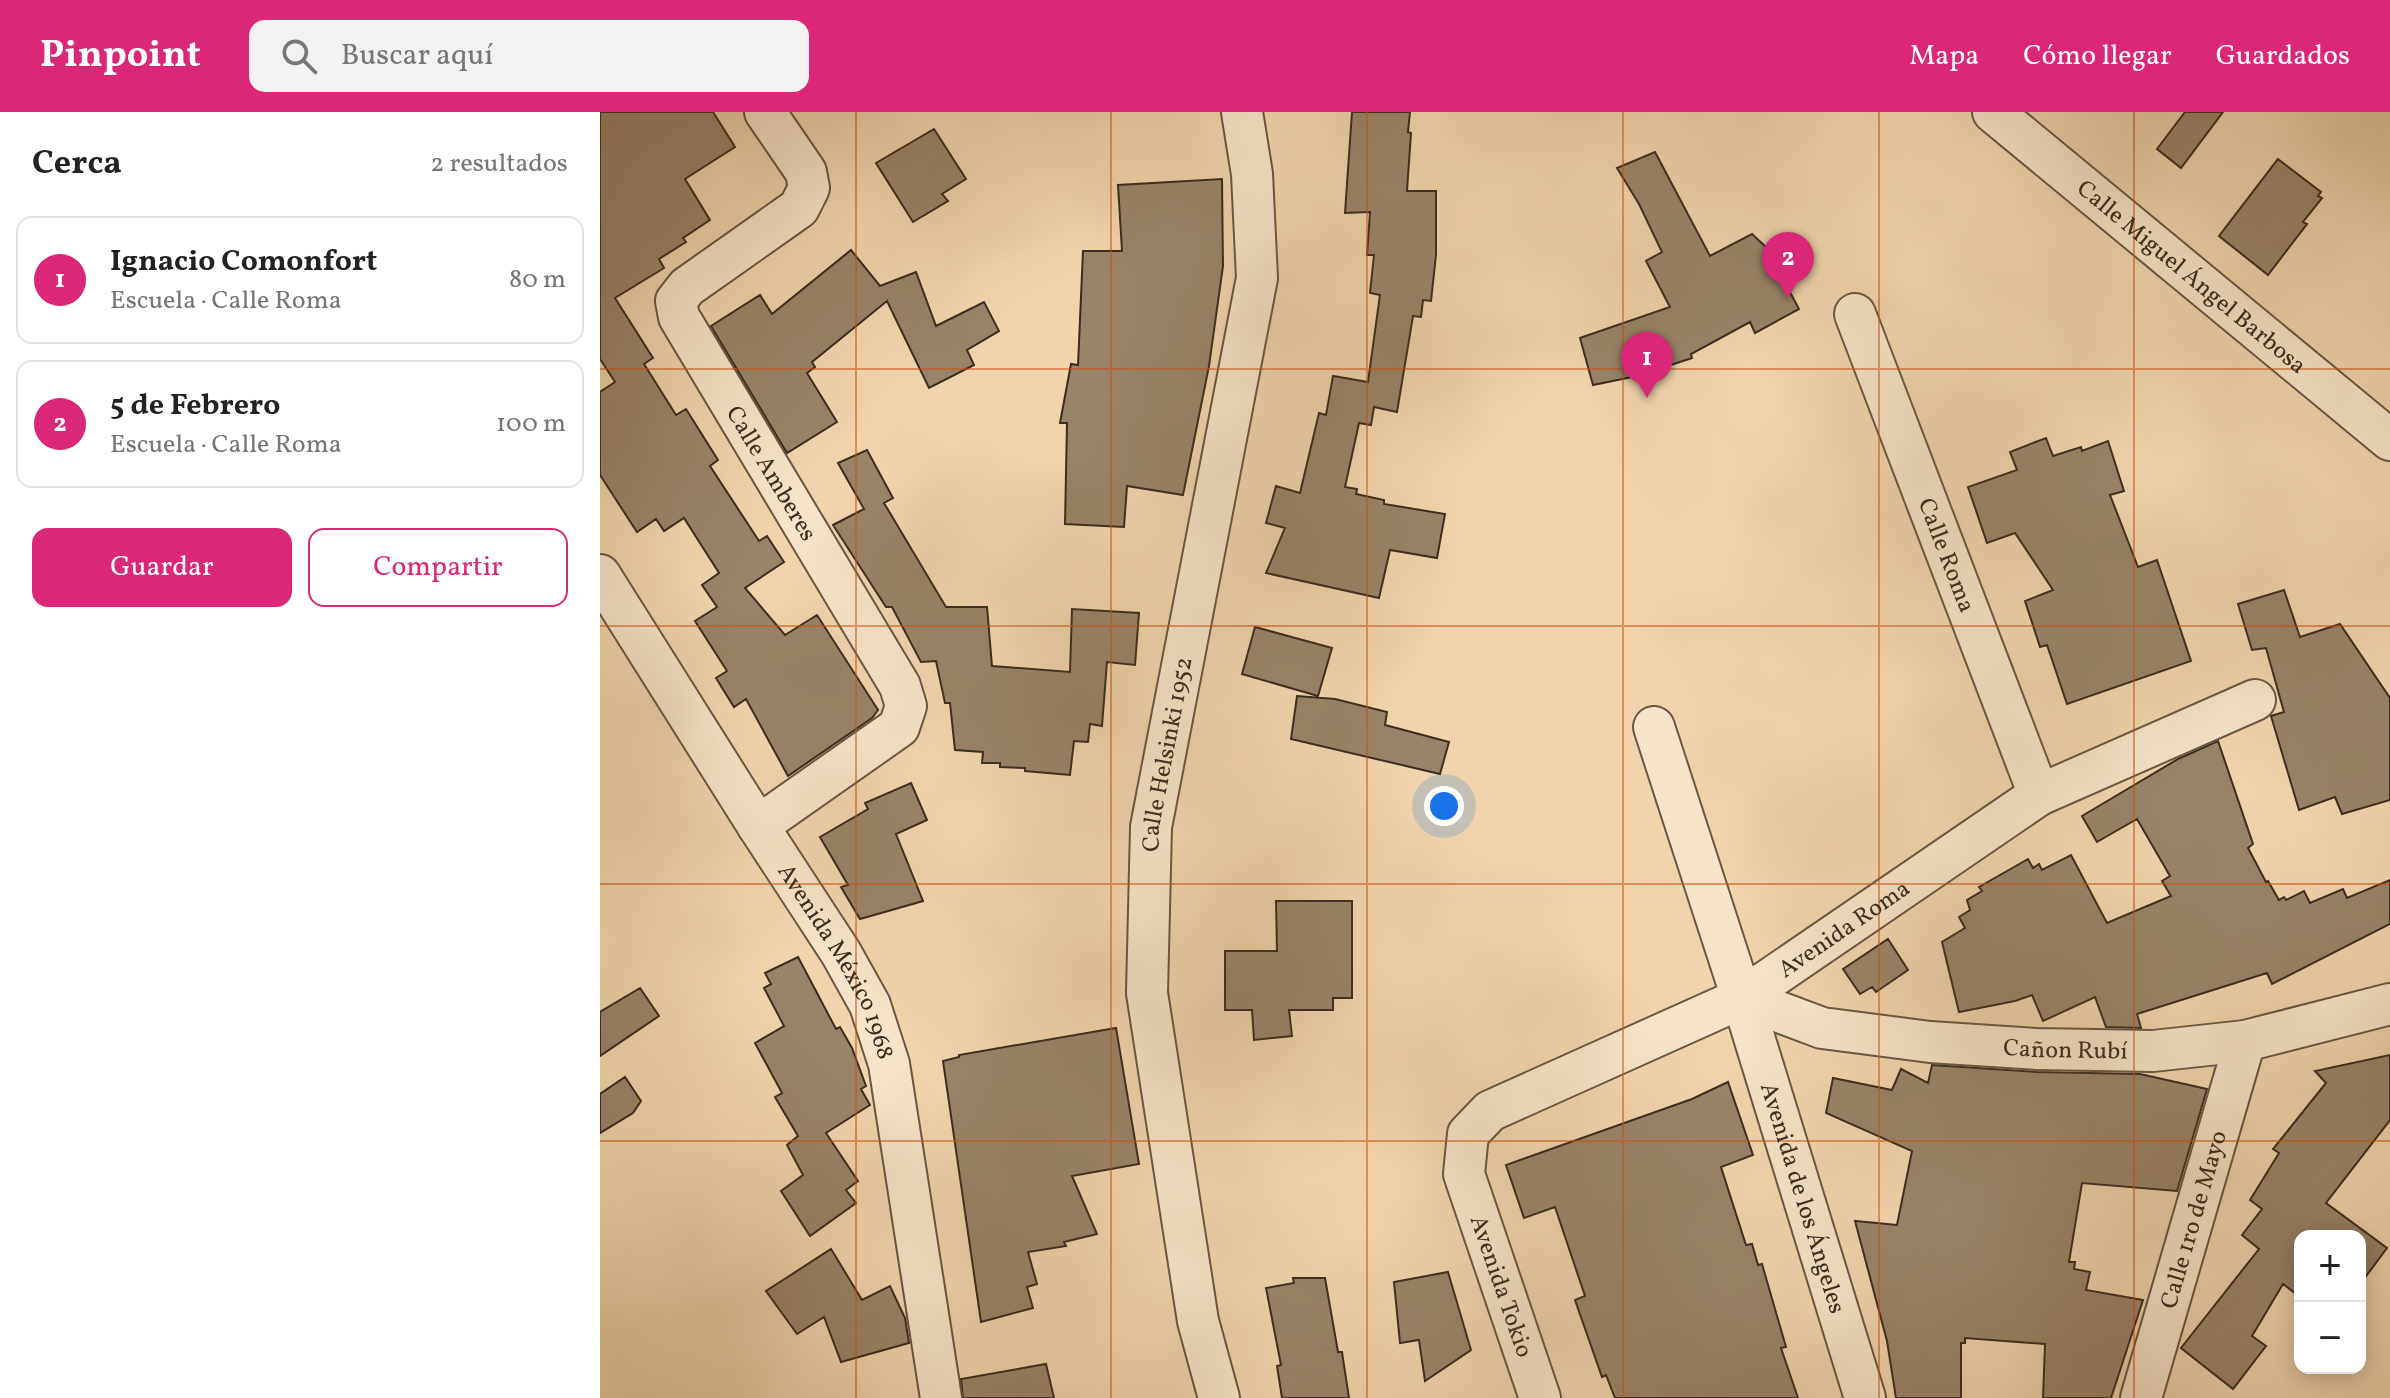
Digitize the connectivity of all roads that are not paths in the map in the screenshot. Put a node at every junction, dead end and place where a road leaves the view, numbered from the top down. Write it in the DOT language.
graph roads {
  1 [pos="765,112"];
  2 [pos="1242,112"];
  3 [pos="1993,112"];
  4 [pos="1855,314"];
  5 [pos="2390,440"];
  6 [pos="600,575"];
  7 [pos="2255,700"];
  8 [pos="1654,727"];
  9 [pos="2039,795"];
  10 [pos="758,826"];
  11 [pos="1742,998"];
  12 [pos="2390,1004"];
  13 [pos="2245,1041"];
  14 [pos="1464,1174"];
  15 [pos="941,1398"];
  16 [pos="1219,1398"];
  17 [pos="1540,1398"];
  18 [pos="1865,1398"];
  19 [pos="2141,1398"];
  1 -- 10 [label="street, Calle Amberes"];
  2 -- 16 [label="street, Calle Helsinki 1952"];
  3 -- 5 [label="street, Calle Miguel Ángel Barbosa"];
  4 -- 9 [label="street, Calle Roma"];
  6 -- 10 [label="street, Avenida México 1968"];
  7 -- 9 [label="street, Avenida Roma"];
  8 -- 11 [label="street, Avenida de los Ángeles"];
  9 -- 11 [label="street, Avenida Roma"];
  10 -- 15 [label="street, Avenida México 1968"];
  11 -- 13 [label="street, Cañon Rubí"];
  11 -- 14 [label="street, Avenida Roma"];
  11 -- 18 [label="street, Avenida de los Ángeles"];
  12 -- 13 [label="street, Cañon Rubí"];
  13 -- 19 [label="street, Calle 1ro de Mayo"];
  14 -- 17 [label="street, Avenida Tokio"];
}
